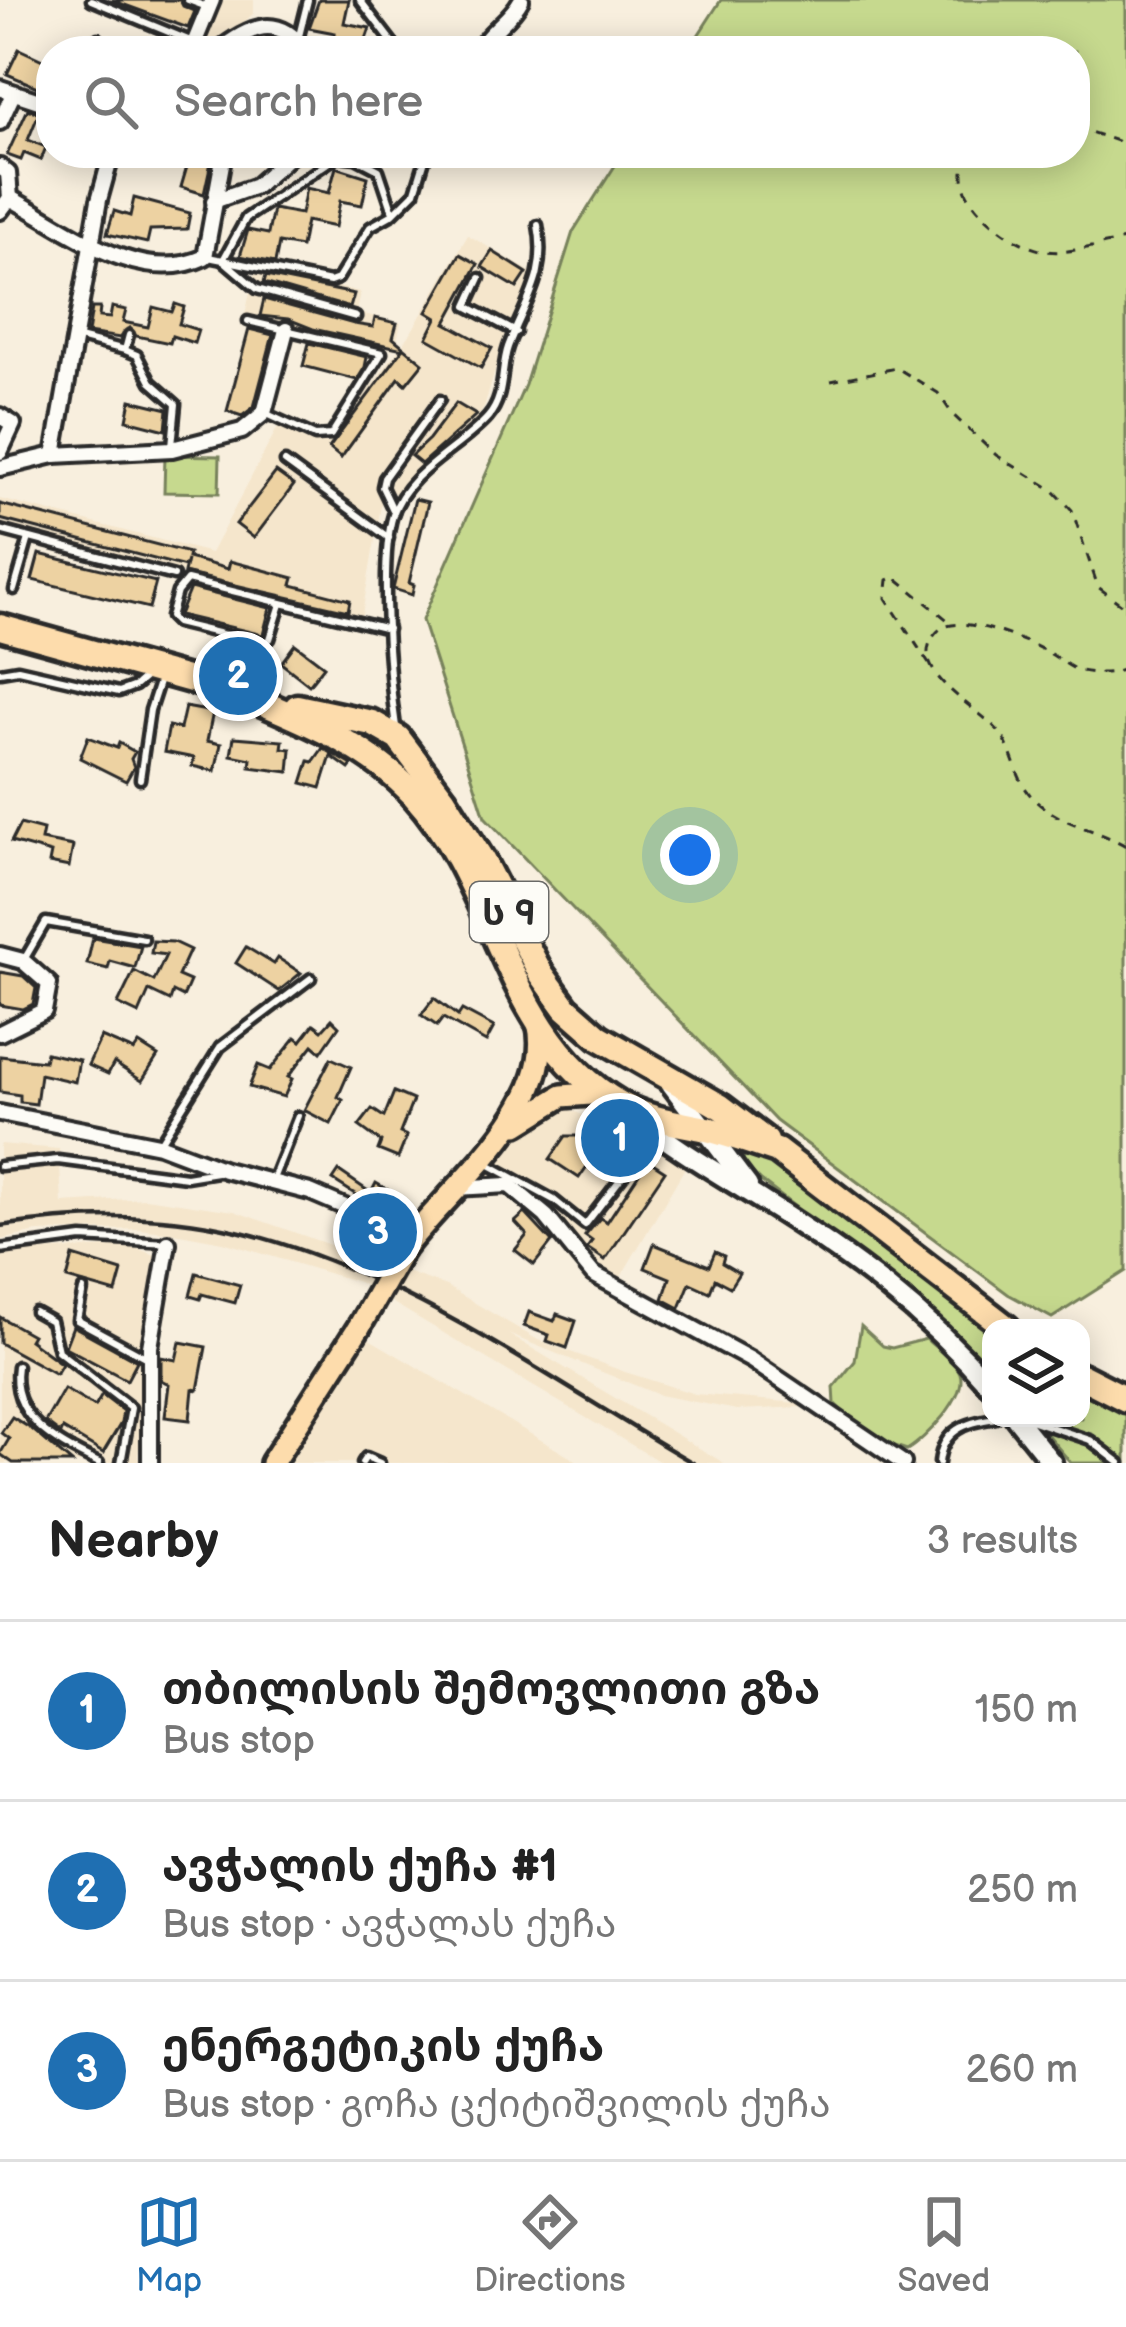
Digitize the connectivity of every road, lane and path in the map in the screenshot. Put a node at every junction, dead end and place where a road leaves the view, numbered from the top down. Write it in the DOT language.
graph roads {
  1 [pos="91,0"];
  2 [pos="188,0"];
  3 [pos="308,0"];
  4 [pos="360,0"];
  5 [pos="520,0"];
  6 [pos="211,4"];
  7 [pos="169,36"];
  8 [pos="198,36"];
  9 [pos="238,36"];
  10 [pos="284,36"];
  11 [pos="303,36"];
  12 [pos="388,36"];
  13 [pos="491,36"];
  14 [pos="7,91"];
  15 [pos="36,100"];
  16 [pos="0,122"];
  17 [pos="1090,132"];
  18 [pos="1126,149"];
  19 [pos="0,167"];
  20 [pos="108,168"];
  21 [pos="221,168"];
  22 [pos="276,168"];
  23 [pos="320,168"];
  24 [pos="375,168"];
  25 [pos="423,168"];
  26 [pos="963,168"];
  27 [pos="214,201"];
  28 [pos="5,205"];
  29 [pos="393,214"];
  30 [pos="538,225"];
  31 [pos="1126,240"];
  32 [pos="93,244"];
  33 [pos="205,257"];
  34 [pos="223,260"];
  35 [pos="480,278"];
  36 [pos="356,317"];
  37 [pos="248,320"];
  38 [pos="286,330"];
  39 [pos="515,332"];
  40 [pos="129,335"];
  41 [pos="75,337"];
  42 [pos="124,350"];
  43 [pos="831,381"];
  44 [pos="440,400"];
  45 [pos="264,413"];
  46 [pos="0,416"];
  47 [pos="172,449"];
  48 [pos="0,452"];
  49 [pos="54,455"];
  50 [pos="285,462"];
  51 [pos="0,468"];
  52 [pos="394,512"];
  53 [pos="0,530"];
  54 [pos="29,538"];
  55 [pos="389,538"];
  56 [pos="174,576"];
  57 [pos="14,590"];
  58 [pos="281,604"];
  59 [pos="1126,608"];
  60 [pos="951,624"];
  61 [pos="0,627"];
  62 [pos="388,629"];
  63 [pos="1126,669"];
  64 [pos="157,671"];
  65 [pos="933,671"];
  66 [pos="0,672"];
  67 [pos="250,698"];
  68 [pos="392,701"];
  69 [pos="388,732"];
  70 [pos="365,752"];
  71 [pos="140,779"];
  72 [pos="1126,846"];
  73 [pos="144,939"];
  74 [pos="0,955"];
  75 [pos="23,961"];
  76 [pos="311,978"];
  77 [pos="538,1021"];
  78 [pos="0,1033"];
  79 [pos="662,1075"];
  80 [pos="682,1095"];
  81 [pos="613,1099"];
  82 [pos="0,1113"];
  83 [pos="298,1116"];
  84 [pos="663,1120"];
  85 [pos="702,1128"];
  86 [pos="502,1135"];
  87 [pos="159,1144"];
  88 [pos="765,1146"];
  89 [pos="479,1160"];
  90 [pos="634,1160"];
  91 [pos="0,1166"];
  92 [pos="730,1167"];
  93 [pos="225,1170"];
  94 [pos="272,1182"];
  95 [pos="454,1188"];
  96 [pos="765,1202"];
  97 [pos="408,1242"];
  98 [pos="169,1243"];
  99 [pos="0,1249"];
  100 [pos="83,1291"];
  101 [pos="34,1312"];
  102 [pos="995,1319"];
  103 [pos="150,1360"];
  104 [pos="17,1366"];
  105 [pos="982,1377"];
  106 [pos="1090,1381"];
  107 [pos="1126,1399"];
  108 [pos="982,1422"];
  109 [pos="1026,1427"];
  110 [pos="1051,1427"];
  111 [pos="1110,1454"];
  112 [pos="99,1463"];
  113 [pos="121,1463"];
  114 [pos="150,1463"];
  115 [pos="272,1463"];
  116 [pos="362,1463"];
  117 [pos="380,1463"];
  118 [pos="903,1463"];
  119 [pos="939,1463"];
  120 [pos="1052,1463"];
  121 [pos="1100,1463"];
  122 [pos="1120,1463"];
  1 -- 7 [label="lane"];
  2 -- 6 [label="lane"];
  3 -- 11 [label="lane"];
  4 -- 12 [label="lane"];
  5 -- 13 [label="street"];
  6 -- 8 [label="street"];
  9 -- 10 [label="street"];
  14 -- 15 [label="street"];
  14 -- 16 [label="street"];
  17 -- 18 [label="path"];
  19 -- 28 [label="street"];
  20 -- 32 [label="street"];
  21 -- 27 [label="street"];
  22 -- 27 [label="street"];
  23 -- 34 [label="lane"];
  24 -- 29 [label="lane"];
  25 -- 29 [label="lane"];
  26 -- 31 [label="path"];
  27 -- 33 [label="street"];
  28 -- 32 [label="street"];
  29 -- 34 [label="lane"];
  30 -- 39 [label="lane"];
  32 -- 33 [label="street"];
  32 -- 41 [label="street"];
  33 -- 34 [label="lane"];
  34 -- 36 [label="lane"];
  35 -- 39 [label="lane"];
  37 -- 38 [label="lane"];
  38 -- 45 [label="street"];
  38 -- 45 [label="lane"];
  39 -- 52 [label="lane"];
  40 -- 42 [label="lane"];
  41 -- 42 [label="lane"];
  41 -- 49 [label="street"];
  42 -- 47 [label="lane"];
  43 -- 59 [label="path"];
  44 -- 52 [label="lane"];
  45 -- 47 [label="street"];
  46 -- 48 [label="street"];
  47 -- 49 [label="street"];
  49 -- 51 [label="street"];
  50 -- 55 [label="lane"];
  52 -- 55 [label="lane"];
  53 -- 54 [label="lane"];
  54 -- 56 [label="lane"];
  54 -- 57 [label="lane"];
  55 -- 62 [label="lane"];
  58 -- 58 [label="lane"];
  58 -- 62 [label="lane"];
  60 -- 63 [label="path"];
  60 -- 65 [label="path"];
  60 -- 65 [label="path"];
  61 -- 64 [label="highway, ს 9"];
  62 -- 68 [label="lane"];
  64 -- 66 [label="lane"];
  64 -- 67 [label="highway, ს 9"];
  64 -- 71 [label="lane"];
  65 -- 72 [label="path"];
  67 -- 69 [label="highway, ს 9"];
  67 -- 70 [label="highway, ს 9"];
  68 -- 69 [label="lane"];
  68 -- 69 [label="lane"];
  69 -- 70 [label="highway"];
  69 -- 79 [label="highway, ს 9"];
  70 -- 77 [label="highway, ს 9"];
  73 -- 75 [label="lane"];
  74 -- 75 [label="street"];
  75 -- 78 [label="street"];
  76 -- 87 [label="lane"];
  77 -- 81 [label="highway, ს 9"];
  77 -- 86 [label="main road"];
  79 -- 80 [label="main road"];
  79 -- 88 [label="highway, ს 9"];
  80 -- 84 [label="highway"];
  80 -- 85 [label="main road"];
  81 -- 84 [label="highway, ს 9"];
  81 -- 86 [label="main road"];
  81 -- 96 [label="main road"];
  82 -- 87 [label="street"];
  83 -- 94 [label="lane"];
  84 -- 85 [label="highway, ს 9"];
  85 -- 88 [label="highway, ს 9"];
  85 -- 92 [label="main road"];
  86 -- 89 [label="main road"];
  87 -- 93 [label="street"];
  88 -- 92 [label="main road"];
  88 -- 102 [label="highway, ს 9"];
  89 -- 90 [label="lane"];
  89 -- 95 [label="main road"];
  91 -- 93 [label="lane"];
  92 -- 96 [label="main road"];
  93 -- 94 [label="street"];
  94 -- 97 [label="street"];
  95 -- 97 [label="main road"];
  95 -- 118 [label="street"];
  96 -- 105 [label="main road"];
  97 -- 115 [label="main road, bridge"];
  98 -- 99 [label="lane"];
  98 -- 103 [label="street"];
  100 -- 103 [label="lane"];
  101 -- 113 [label="lane"];
  103 -- 114 [label="street"];
  104 -- 112 [label="lane"];
  106 -- 107 [label="highway"];
  108 -- 119 [label="lane"];
  109 -- 120 [label="main road"];
  110 -- 111 [label="lane"];
  111 -- 121 [label="lane"];
  111 -- 122 [label="lane"];
  116 -- 117 [label="lane"];
}
